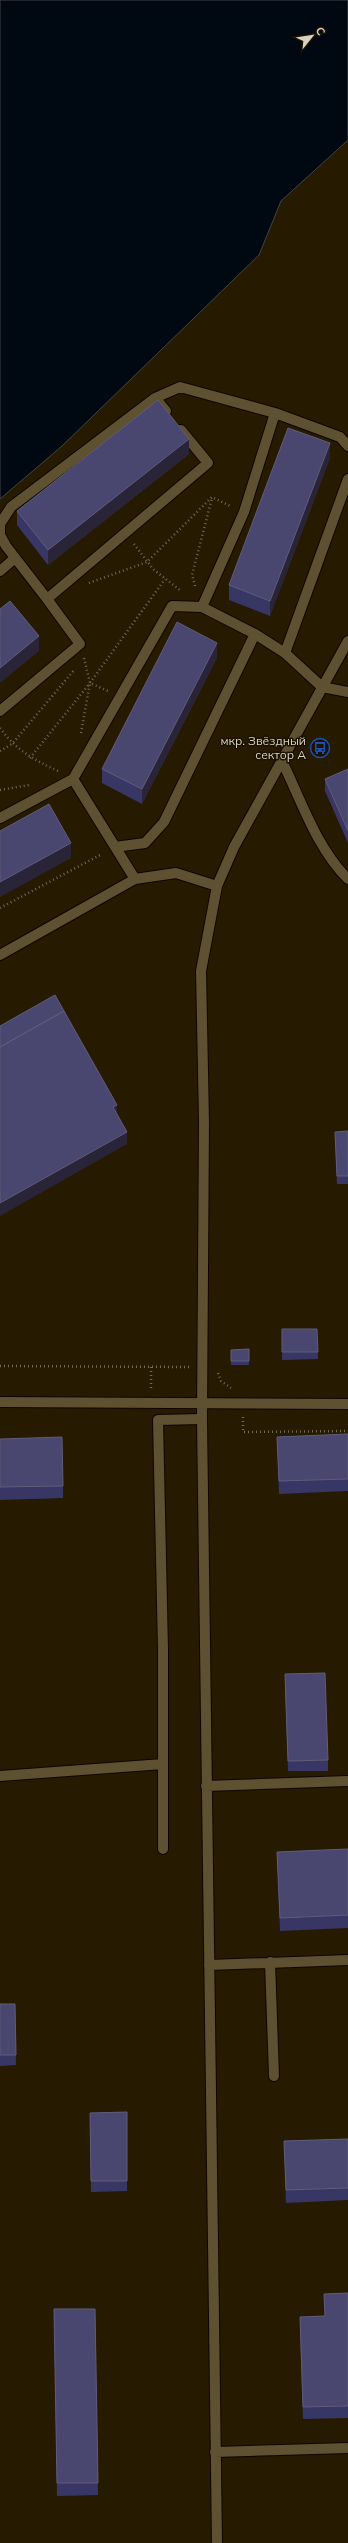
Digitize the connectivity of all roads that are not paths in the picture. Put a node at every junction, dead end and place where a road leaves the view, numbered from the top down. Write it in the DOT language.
graph roads {
  1 [pos="155,398"];
  2 [pos="275,413"];
  3 [pos="348,446"];
  4 [pos="348,479"];
  5 [pos="0,533"];
  6 [pos="15,558"];
  7 [pos="0,571"];
  8 [pos="47,599"];
  9 [pos="202,607"];
  10 [pos="255,634"];
  11 [pos="348,641"];
  12 [pos="285,653"];
  13 [pos="322,687"];
  14 [pos="348,692"];
  15 [pos="0,711"];
  16 [pos="282,761"];
  17 [pos="73,778"];
  18 [pos="0,818"];
  19 [pos="115,847"];
  20 [pos="135,879"];
  21 [pos="348,879"];
  22 [pos="217,886"];
  23 [pos="0,955"];
  24 [pos="0,1402"];
  25 [pos="203,1404"];
  26 [pos="348,1404"];
  27 [pos="202,1419"];
  28 [pos="163,1764"];
  29 [pos="0,1776"];
  30 [pos="348,1781"];
  31 [pos="206,1786"];
  32 [pos="163,1849"];
  33 [pos="348,1960"];
  34 [pos="270,1962"];
  35 [pos="209,1965"];
  36 [pos="274,2076"];
  37 [pos="348,2448"];
  38 [pos="214,2452"];
  39 [pos="217,2543"];
  1 -- 2 [label="street"];
  1 -- 5 [label="street"];
  1 -- 8 [label="street"];
  2 -- 3 [label="street"];
  2 -- 9 [label="street"];
  4 -- 12 [label="street"];
  5 -- 6 [label="street"];
  6 -- 7 [label="street"];
  6 -- 8 [label="street"];
  8 -- 15 [label="street"];
  9 -- 10 [label="street"];
  9 -- 17 [label="street"];
  10 -- 12 [label="street"];
  10 -- 19 [label="street"];
  11 -- 13 [label="street"];
  12 -- 13 [label="street"];
  13 -- 14 [label="street"];
  13 -- 16 [label="street"];
  16 -- 21 [label="street"];
  16 -- 22 [label="street"];
  17 -- 18 [label="street"];
  17 -- 19 [label="street"];
  19 -- 20 [label="street"];
  20 -- 22 [label="street"];
  20 -- 23 [label="street"];
  22 -- 25 [label="street"];
  24 -- 25 [label="street"];
  25 -- 26 [label="street"];
  25 -- 27 [label="street"];
  27 -- 28 [label="street"];
  27 -- 31 [label="street"];
  28 -- 29 [label="street"];
  28 -- 32 [label="street"];
  30 -- 31 [label="street"];
  31 -- 35 [label="street"];
  33 -- 34 [label="street"];
  34 -- 35 [label="street"];
  34 -- 36 [label="street"];
  35 -- 38 [label="street"];
  37 -- 38 [label="street"];
  38 -- 39 [label="street"];
}
